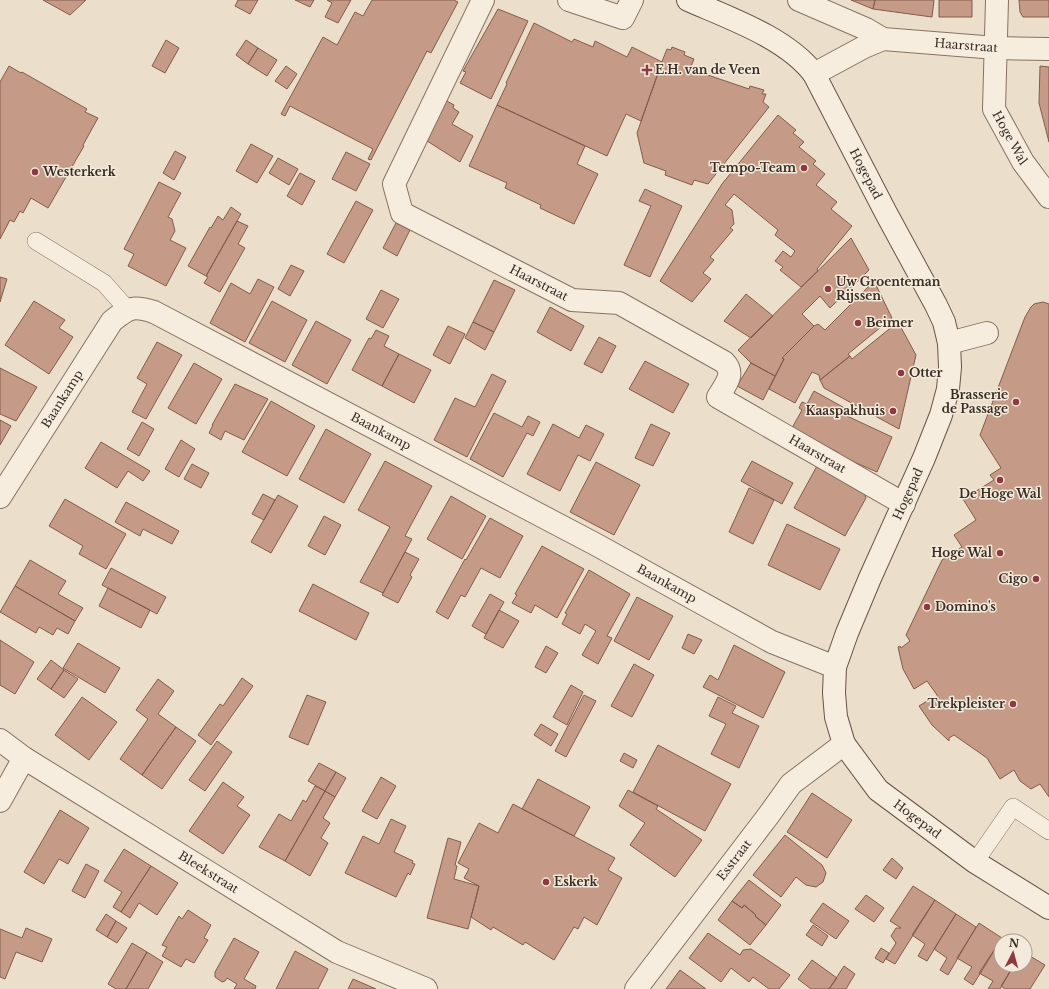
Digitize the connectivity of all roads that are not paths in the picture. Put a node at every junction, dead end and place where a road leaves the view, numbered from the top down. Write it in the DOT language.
graph roads {
  1 [pos="483,0"];
  2 [pos="569,0"];
  3 [pos="632,0"];
  4 [pos="688,0"];
  5 [pos="799,0"];
  6 [pos="997,0"];
  7 [pos="883,39"];
  8 [pos="996,48"];
  9 [pos="1049,49"];
  10 [pos="814,74"];
  11 [pos="1049,197"];
  12 [pos="36,241"];
  13 [pos="127,309"];
  14 [pos="987,334"];
  15 [pos="949,343"];
  16 [pos="0,497"];
  17 [pos="904,504"];
  18 [pos="836,667"];
  19 [pos="0,740"];
  20 [pos="844,744"];
  21 [pos="24,758"];
  22 [pos="0,801"];
  23 [pos="1049,831"];
  24 [pos="975,862"];
  25 [pos="1049,908"];
  26 [pos="426,989"];
  27 [pos="636,989"];
  1 -- 17 [label="street, Haarstraat"];
  2 -- 3 [label="street"];
  4 -- 10 [label="street, Hogepad"];
  5 -- 7 [label="street, Haarstraat"];
  6 -- 8 [label="street, Hoge Wal"];
  7 -- 8 [label="street, Haarstraat"];
  7 -- 10 [label="street, Haarstraat"];
  8 -- 9 [label="street, Haarstraat"];
  8 -- 11 [label="street, Hoge Wal"];
  10 -- 15 [label="street, Hogepad"];
  12 -- 13 [label="lane"];
  13 -- 16 [label="street, Baankamp"];
  13 -- 18 [label="street, Baankamp"];
  14 -- 15 [label="street"];
  15 -- 17 [label="street, Hogepad"];
  17 -- 18 [label="street, Hogepad"];
  18 -- 20 [label="street, Hogepad"];
  19 -- 21 [label="street, Bleekstraat"];
  20 -- 24 [label="street, Hogepad"];
  20 -- 27 [label="street, Esstraat"];
  21 -- 22 [label="street"];
  21 -- 26 [label="street, Bleekstraat"];
  23 -- 24 [label="lane"];
  24 -- 25 [label="street, Hogepad"];
}
